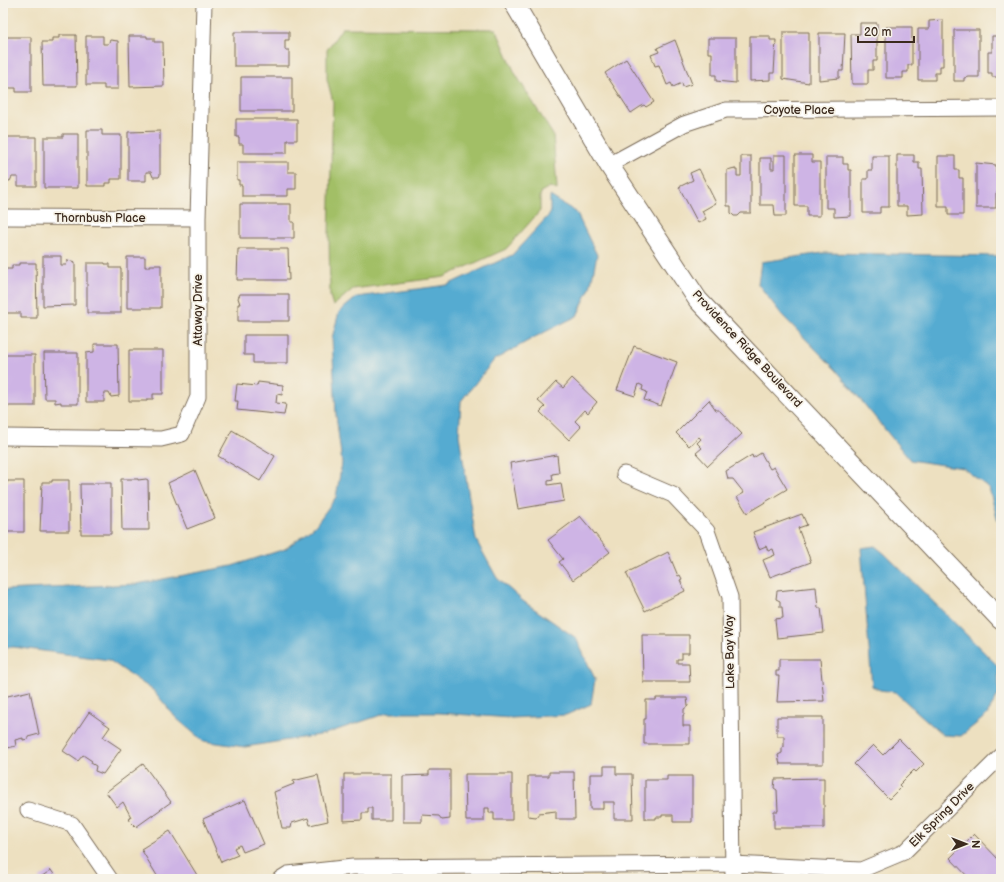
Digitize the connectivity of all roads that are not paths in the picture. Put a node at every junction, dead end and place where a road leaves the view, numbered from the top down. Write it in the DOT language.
graph roads {
  1 [pos="204,3"];
  2 [pos="514,3"];
  3 [pos="1001,108"];
  4 [pos="609,165"];
  5 [pos="3,217"];
  6 [pos="198,218"];
  7 [pos="3,437"];
  8 [pos="624,474"];
  9 [pos="1001,620"];
  10 [pos="1001,756"];
  11 [pos="28,810"];
  12 [pos="733,864"];
  13 [pos="110,879"];
  14 [pos="280,879"];
  15 [pos="732,879"];
  1 -- 6 [label="street, Attaway Drive"];
  2 -- 4 [label="street, Providence Ridge Boulevard"];
  3 -- 4 [label="street, Coyote Place"];
  4 -- 9 [label="street, Providence Ridge Boulevard"];
  5 -- 6 [label="street, Thornbush Place"];
  6 -- 7 [label="street, Attaway Drive"];
  8 -- 12 [label="street, Lake Bay Way"];
  10 -- 12 [label="street, Elk Spring Drive"];
  11 -- 13 [label="street"];
  12 -- 14 [label="street, Elk Spring Drive"];
  12 -- 15 [label="street, Lake Bay Way"];
}
